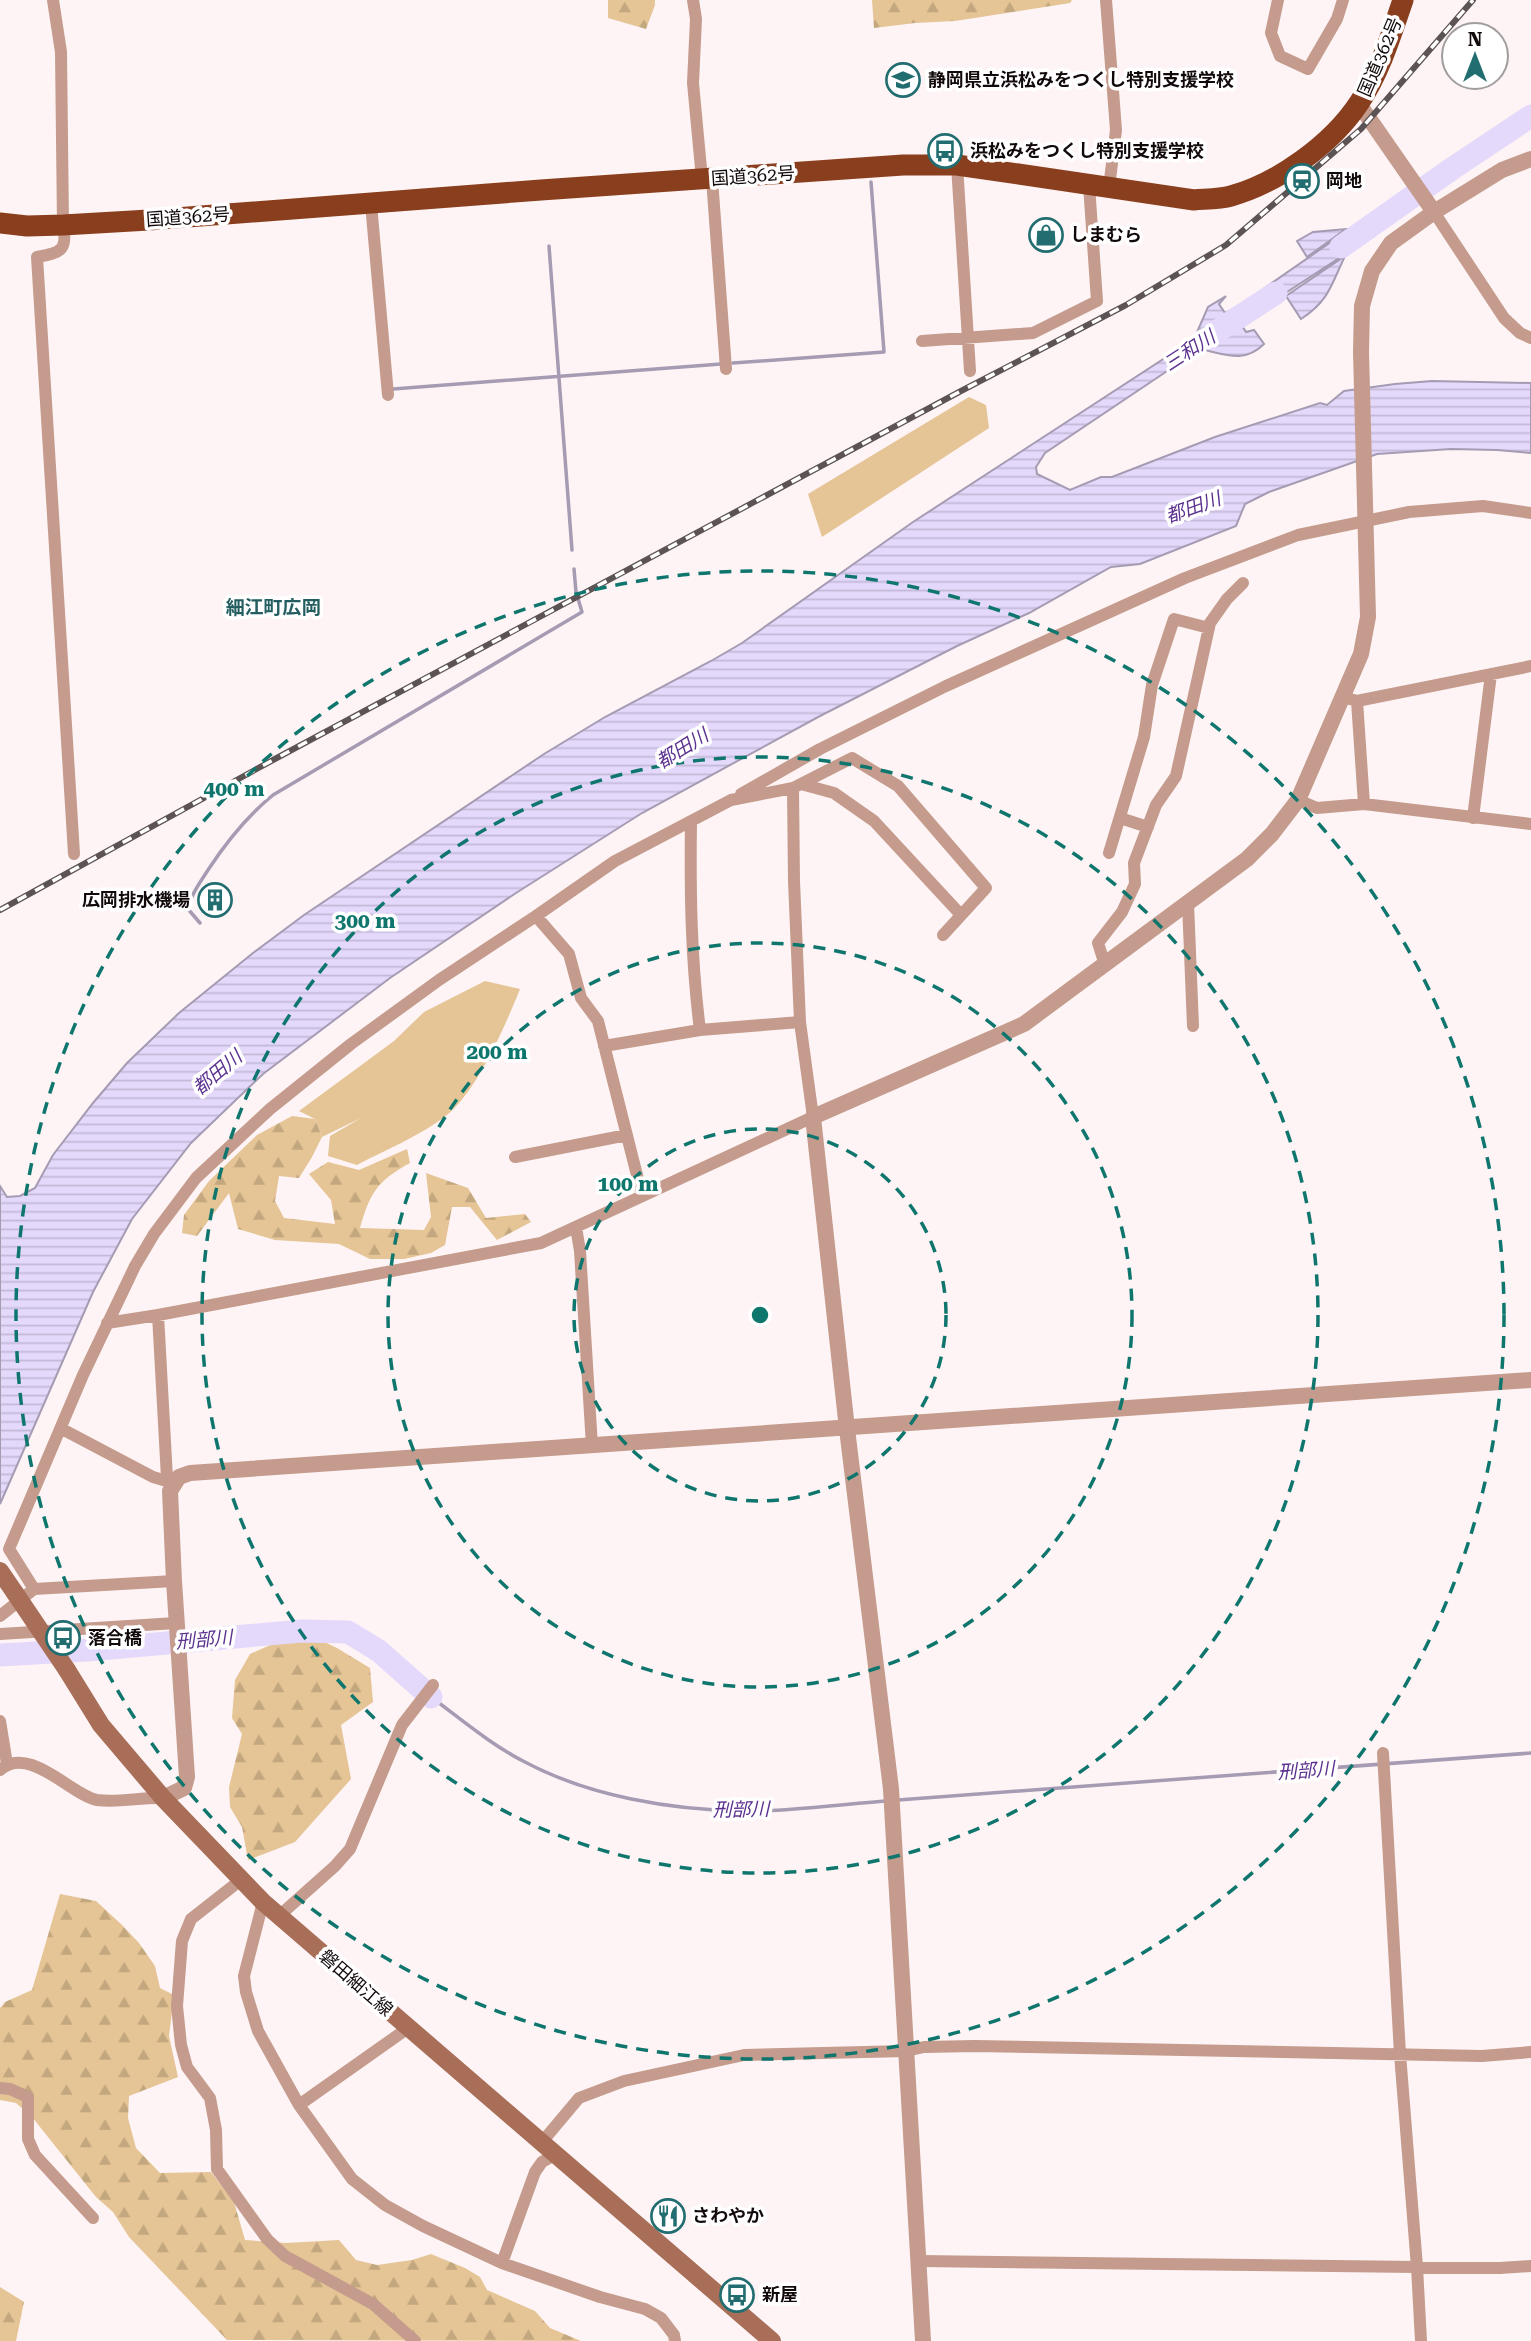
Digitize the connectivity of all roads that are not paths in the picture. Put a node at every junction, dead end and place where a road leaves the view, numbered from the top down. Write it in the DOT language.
graph roads {
  1 [pos="52,0"];
  2 [pos="693,0"];
  3 [pos="1106,0"];
  4 [pos="1278,0"];
  5 [pos="1343,0"];
  6 [pos="1404,0"];
  7 [pos="1359,104"];
  8 [pos="1531,159"];
  9 [pos="957,165"];
  10 [pos="707,179"];
  11 [pos="1099,186"];
  12 [pos="371,204"];
  13 [pos="1431,208"];
  14 [pos="0,223"];
  15 [pos="63,225"];
  16 [pos="967,338"];
  17 [pos="1531,338"];
  18 [pos="922,341"];
  19 [pos="726,369"];
  20 [pos="970,370"];
  21 [pos="388,395"];
  22 [pos="1531,513"];
  23 [pos="1366,517"];
  24 [pos="1243,583"];
  25 [pos="1209,628"];
  26 [pos="1531,666"];
  27 [pos="1491,674"];
  28 [pos="1350,699"];
  29 [pos="797,786"];
  30 [pos="731,800"];
  31 [pos="1298,800"];
  32 [pos="1364,804"];
  33 [pos="1120,818"];
  34 [pos="1473,818"];
  35 [pos="691,821"];
  36 [pos="1531,824"];
  37 [pos="1148,828"];
  38 [pos="1109,853"];
  39 [pos="74,854"];
  40 [pos="1188,903"];
  41 [pos="961,915"];
  42 [pos="536,916"];
  43 [pos="943,935"];
  44 [pos="1105,965"];
  45 [pos="800,1022"];
  46 [pos="1193,1026"];
  47 [pos="700,1030"];
  48 [pos="604,1046"];
  49 [pos="813,1117"];
  50 [pos="627,1135"];
  51 [pos="515,1157"];
  52 [pos="642,1195"];
  53 [pos="576,1227"];
  54 [pos="158,1315"];
  55 [pos="107,1323"];
  56 [pos="1531,1380"];
  57 [pos="62,1429"];
  58 [pos="847,1429"];
  59 [pos="592,1446"];
  60 [pos="174,1483"];
  61 [pos="0,1570"];
  62 [pos="174,1581"];
  63 [pos="34,1589"];
  64 [pos="0,1616"];
  65 [pos="176,1623"];
  66 [pos="0,1634"];
  67 [pos="433,1685"];
  68 [pos="0,1721"];
  69 [pos="1384,1753"];
  70 [pos="3,1767"];
  71 [pos="163,1798"];
  72 [pos="242,1880"];
  73 [pos="263,1902"];
  74 [pos="279,1916"];
  75 [pos="408,2028"];
  76 [pos="906,2051"];
  77 [pos="1531,2052"];
  78 [pos="1400,2054"];
  79 [pos="0,2088"];
  80 [pos="299,2105"];
  81 [pos="549,2148"];
  82 [pos="93,2218"];
  83 [pos="919,2260"];
  84 [pos="502,2263"];
  85 [pos="1531,2266"];
  86 [pos="1418,2267"];
  87 [pos="415,2341"];
  88 [pos="675,2341"];
  89 [pos="772,2341"];
  90 [pos="923,2341"];
  91 [pos="1421,2341"];
  1 -- 15 [label="street"];
  2 -- 10 [label="street"];
  3 -- 11 [label="street"];
  4 -- 5 [label="street"];
  6 -- 7 [label="highway, 国道362号"];
  7 -- 11 [label="highway, 国道362号"];
  7 -- 13 [label="street"];
  8 -- 13 [label="street"];
  9 -- 10 [label="highway, 国道362号"];
  9 -- 11 [label="highway, 国道362号"];
  9 -- 16 [label="street"];
  10 -- 12 [label="highway, 国道362号"];
  10 -- 19 [label="street"];
  11 -- 16 [label="street"];
  12 -- 15 [label="highway, 国道362号"];
  12 -- 21 [label="street"];
  13 -- 17 [label="street"];
  13 -- 23 [label="street"];
  14 -- 15 [label="highway, 国道362号"];
  15 -- 39 [label="street"];
  16 -- 18 [label="street"];
  16 -- 20 [label="street"];
  22 -- 23 [label="street"];
  23 -- 28 [label="street"];
  23 -- 30 [label="street"];
  24 -- 25 [label="street"];
  25 -- 33 [label="street"];
  25 -- 37 [label="street"];
  26 -- 27 [label="street"];
  27 -- 28 [label="street"];
  27 -- 34 [label="street"];
  28 -- 31 [label="street"];
  28 -- 32 [label="street"];
  29 -- 30 [label="street"];
  29 -- 41 [label="street"];
  29 -- 41 [label="street"];
  29 -- 45 [label="street"];
  30 -- 35 [label="street"];
  31 -- 32 [label="street"];
  31 -- 40 [label="street"];
  32 -- 34 [label="street"];
  33 -- 37 [label="street"];
  33 -- 38 [label="street"];
  34 -- 36 [label="street"];
  35 -- 42 [label="street"];
  35 -- 47 [label="street"];
  37 -- 44 [label="street"];
  40 -- 44 [label="street"];
  40 -- 46 [label="street"];
  41 -- 43 [label="street"];
  42 -- 48 [label="street"];
  42 -- 55 [label="street"];
  44 -- 49 [label="street"];
  45 -- 47 [label="street"];
  45 -- 49 [label="street"];
  47 -- 48 [label="street"];
  48 -- 50 [label="street"];
  49 -- 52 [label="street"];
  49 -- 58 [label="street"];
  50 -- 51 [label="street"];
  50 -- 52 [label="street"];
  52 -- 53 [label="street"];
  53 -- 54 [label="street"];
  53 -- 59 [label="street"];
  54 -- 55 [label="street"];
  54 -- 60 [label="street"];
  55 -- 57 [label="street"];
  56 -- 58 [label="street"];
  57 -- 60 [label="street"];
  57 -- 63 [label="street"];
  58 -- 59 [label="street"];
  58 -- 76 [label="street"];
  59 -- 60 [label="street"];
  60 -- 62 [label="street"];
  61 -- 71 [label="main road, 磐田細江線, bridge"];
  62 -- 63 [label="street"];
  62 -- 65 [label="street"];
  63 -- 64 [label="street"];
  65 -- 66 [label="street"];
  65 -- 71 [label="street"];
  67 -- 74 [label="street"];
  68 -- 70 [label="street"];
  69 -- 78 [label="street"];
  70 -- 71 [label="street"];
  71 -- 72 [label="main road, 磐田細江線"];
  72 -- 73 [label="main road, 磐田細江線"];
  72 -- 87 [label="street"];
  73 -- 74 [label="main road, 磐田細江線"];
  73 -- 80 [label="street"];
  74 -- 75 [label="main road, 磐田細江線"];
  75 -- 80 [label="street"];
  75 -- 81 [label="main road, 磐田細江線"];
  76 -- 78 [label="street"];
  76 -- 81 [label="street"];
  76 -- 83 [label="street"];
  77 -- 78 [label="street"];
  78 -- 86 [label="street"];
  79 -- 82 [label="street"];
  80 -- 84 [label="street"];
  81 -- 84 [label="street"];
  81 -- 89 [label="main road, 磐田細江線"];
  83 -- 86 [label="street"];
  83 -- 90 [label="street"];
  84 -- 88 [label="street"];
  85 -- 86 [label="street"];
  86 -- 91 [label="street"];
}
